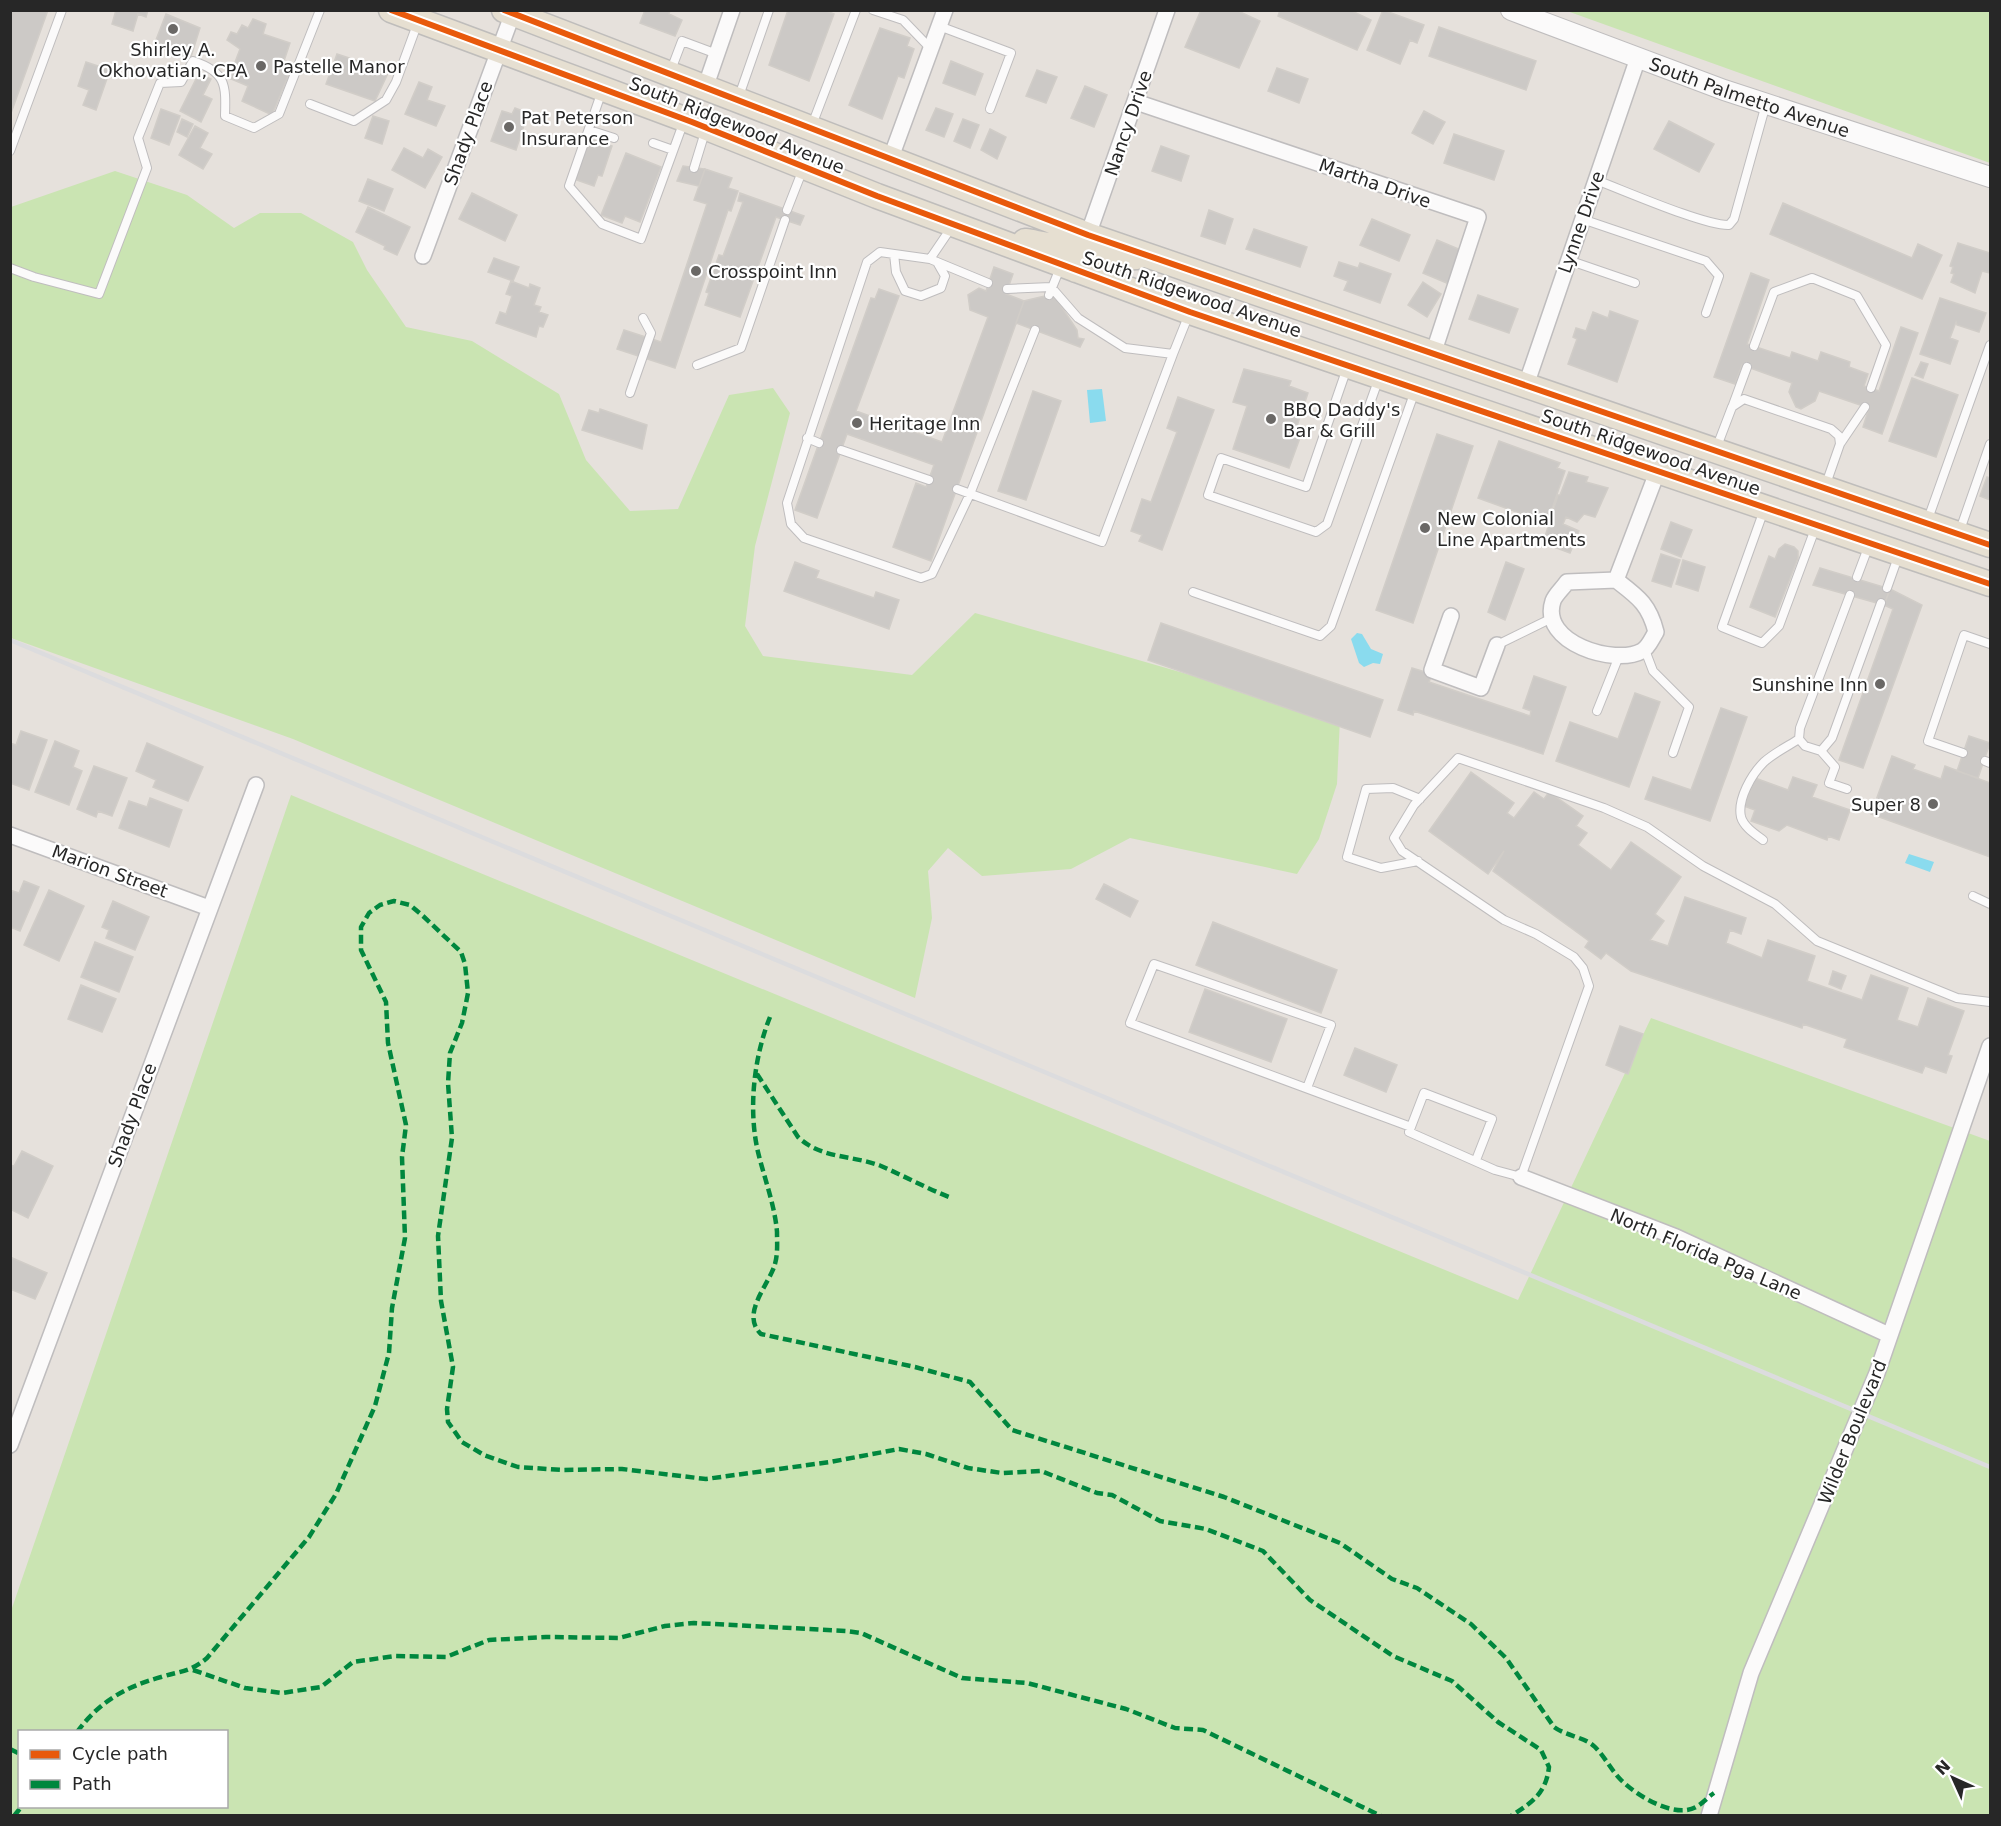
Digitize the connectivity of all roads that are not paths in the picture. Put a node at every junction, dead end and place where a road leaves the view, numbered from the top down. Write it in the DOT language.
graph roads {
  1 [pos="63,10"];
  2 [pos="320,10"];
  3 [pos="391,10"];
  4 [pos="732,10"];
  5 [pos="769,10"];
  6 [pos="856,10"];
  7 [pos="873,10"];
  8 [pos="945,10"];
  9 [pos="1167,10"];
  10 [pos="1511,10"];
  11 [pos="510,12"];
  12 [pos="419,20"];
  13 [pos="939,26"];
  14 [pos="499,49"];
  15 [pos="931,49"];
  16 [pos="717,54"];
  17 [pos="1638,58"];
  18 [pos="669,74"];
  19 [pos="705,88"];
  20 [pos="603,89"];
  21 [pos="737,100"];
  22 [pos="1136,102"];
  23 [pos="310,104"];
  24 [pos="1766,104"];
  25 [pos="990,109"];
  26 [pos="696,124"];
  27 [pos="810,129"];
  28 [pos="589,130"];
  29 [pos="614,138"];
  30 [pos="653,143"];
  31 [pos="673,150"];
  32 [pos="10,151"];
  33 [pos="890,160"];
  34 [pos="804,167"];
  35 [pos="694,168"];
  36 [pos="1990,177"];
  37 [pos="1596,180"];
  38 [pos="788,210"];
  39 [pos="1582,219"];
  40 [pos="784,220"];
  41 [pos="953,225"];
  42 [pos="1088,234"];
  43 [pos="983,236"];
  44 [pos="894,254"];
  45 [pos="423,256"];
  46 [pos="1151,256"];
  47 [pos="934,260"];
  48 [pos="1568,260"];
  49 [pos="1069,267"];
  50 [pos="10,268"];
  51 [pos="988,283"];
  52 [pos="1635,283"];
  53 [pos="1007,289"];
  54 [pos="1050,291"];
  55 [pos="1190,312"];
  56 [pos="1706,313"];
  57 [pos="643,318"];
  58 [pos="1035,330"];
  59 [pos="1990,345"];
  60 [pos="1754,346"];
  61 [pos="1173,354"];
  62 [pos="1434,354"];
  63 [pos="1348,364"];
  64 [pos="697,365"];
  65 [pos="1747,367"];
  66 [pos="1380,375"];
  67 [pos="1526,386"];
  68 [pos="1417,387"];
  69 [pos="1871,388"];
  70 [pos="630,393"];
  71 [pos="1865,406"];
  72 [pos="1732,407"];
  73 [pos="807,438"];
  74 [pos="819,443"];
  75 [pos="1840,444"];
  76 [pos="1990,444"];
  77 [pos="841,450"];
  78 [pos="1715,451"];
  79 [pos="1658,470"];
  80 [pos="928,480"];
  81 [pos="1825,488"];
  82 [pos="957,489"];
  83 [pos="970,494"];
  84 [pos="1765,507"];
  85 [pos="1927,523"];
  86 [pos="1817,524"];
  87 [pos="1958,534"];
  88 [pos="1869,542"];
  89 [pos="1990,545"];
  90 [pos="1900,553"];
  91 [pos="1857,577"];
  92 [pos="1616,580"];
  93 [pos="1990,584"];
  94 [pos="1887,588"];
  95 [pos="1193,592"];
  96 [pos="1850,595"];
  97 [pos="1881,603"];
  98 [pos="1451,616"];
  99 [pos="1552,618"];
  100 [pos="1990,644"];
  101 [pos="1497,645"];
  102 [pos="1645,650"];
  103 [pos="1619,656"];
  104 [pos="1597,711"];
  105 [pos="1799,739"];
  106 [pos="1821,751"];
  107 [pos="1673,753"];
  108 [pos="1963,753"];
  109 [pos="256,785"];
  110 [pos="1847,789"];
  111 [pos="1420,799"];
  112 [pos="10,835"];
  113 [pos="1763,840"];
  114 [pos="1418,861"];
  115 [pos="1973,896"];
  116 [pos="1990,904"];
  117 [pos="208,908"];
  118 [pos="1990,1002"];
  119 [pos="1990,1046"];
  120 [pos="1307,1088"];
  121 [pos="1411,1127"];
  122 [pos="1476,1160"];
  123 [pos="1521,1177"];
  124 [pos="1890,1335"];
  125 [pos="10,1445"];
  126 [pos="1709,1815"];
  1 -- 32 [label="lane"];
  2 -- 50 [label="lane"];
  3 -- 12 [label="main road, South Ridgewood Avenue"];
  4 -- 16 [label="street"];
  5 -- 21 [label="lane"];
  6 -- 27 [label="lane"];
  7 -- 15 [label="lane"];
  8 -- 13 [label="street"];
  9 -- 22 [label="street, Nancy Drive"];
  10 -- 17 [label="street, South Palmetto Avenue"];
  11 -- 14 [label="street, Shady Place"];
  11 -- 18 [label="main road, South Ridgewood Avenue"];
  12 -- 14 [label="main road, South Ridgewood Avenue"];
  12 -- 23 [label="lane"];
  13 -- 15 [label="street"];
  13 -- 25 [label="lane"];
  14 -- 20 [label="main road, South Ridgewood Avenue"];
  14 -- 45 [label="street, Shady Place"];
  15 -- 33 [label="street"];
  16 -- 18 [label="lane"];
  16 -- 19 [label="street"];
  17 -- 24 [label="street, South Palmetto Avenue"];
  17 -- 37 [label="street, Lynne Drive"];
  18 -- 19 [label="main road, South Ridgewood Avenue"];
  19 -- 21 [label="main road, South Ridgewood Avenue"];
  20 -- 26 [label="main road, South Ridgewood Avenue"];
  20 -- 28 [label="lane"];
  21 -- 27 [label="main road, South Ridgewood Avenue"];
  22 -- 42 [label="street, Nancy Drive"];
  22 -- 62 [label="street, Martha Drive"];
  24 -- 36 [label="street, South Palmetto Avenue"];
  24 -- 37 [label="lane"];
  26 -- 31 [label="lane"];
  26 -- 34 [label="main road, South Ridgewood Avenue"];
  26 -- 35 [label="lane"];
  27 -- 33 [label="main road, South Ridgewood Avenue"];
  28 -- 29 [label="lane"];
  28 -- 31 [label="lane"];
  30 -- 31 [label="lane"];
  33 -- 42 [label="main road, South Ridgewood Avenue"];
  34 -- 38 [label="lane"];
  34 -- 41 [label="main road, South Ridgewood Avenue"];
  37 -- 39 [label="street, Lynne Drive"];
  39 -- 48 [label="street, Lynne Drive"];
  39 -- 56 [label="lane"];
  40 -- 64 [label="lane"];
  41 -- 43 [label="main road, South Ridgewood Avenue"];
  41 -- 47 [label="lane"];
  42 -- 43 [label="main road"];
  42 -- 46 [label="main road, South Ridgewood Avenue"];
  43 -- 49 [label="main road, South Ridgewood Avenue"];
  44 -- 47 [label="lane"];
  44 -- 47 [label="lane"];
  44 -- 73 [label="lane"];
  46 -- 49 [label="main road"];
  46 -- 62 [label="main road, South Ridgewood Avenue"];
  47 -- 51 [label="lane"];
  48 -- 52 [label="lane"];
  48 -- 67 [label="street, Lynne Drive"];
  49 -- 54 [label="lane"];
  49 -- 55 [label="main road, South Ridgewood Avenue"];
  53 -- 54 [label="lane"];
  54 -- 61 [label="lane"];
  55 -- 61 [label="lane"];
  55 -- 63 [label="main road, South Ridgewood Avenue"];
  57 -- 70 [label="lane"];
  58 -- 83 [label="lane"];
  59 -- 85 [label="lane"];
  60 -- 69 [label="lane"];
  61 -- 83 [label="lane"];
  62 -- 67 [label="main road, South Ridgewood Avenue"];
  63 -- 66 [label="main road, South Ridgewood Avenue"];
  63 -- 66 [label="lane"];
  65 -- 72 [label="lane"];
  66 -- 68 [label="main road, South Ridgewood Avenue"];
  67 -- 78 [label="main road, South Ridgewood Avenue"];
  68 -- 79 [label="main road, South Ridgewood Avenue"];
  68 -- 95 [label="lane"];
  71 -- 75 [label="lane"];
  72 -- 75 [label="lane"];
  72 -- 78 [label="lane"];
  73 -- 74 [label="lane"];
  73 -- 83 [label="lane"];
  75 -- 81 [label="lane"];
  76 -- 87 [label="lane"];
  77 -- 80 [label="lane"];
  78 -- 81 [label="main road, South Ridgewood Avenue"];
  79 -- 84 [label="main road, South Ridgewood Avenue"];
  79 -- 92 [label="street"];
  81 -- 85 [label="main road, South Ridgewood Avenue"];
  82 -- 83 [label="lane"];
  84 -- 86 [label="main road, South Ridgewood Avenue"];
  84 -- 86 [label="lane"];
  85 -- 87 [label="main road, South Ridgewood Avenue"];
  86 -- 88 [label="main road, South Ridgewood Avenue"];
  87 -- 89 [label="main road, South Ridgewood Avenue"];
  88 -- 90 [label="main road, South Ridgewood Avenue"];
  88 -- 91 [label="lane"];
  90 -- 93 [label="main road, South Ridgewood Avenue"];
  90 -- 94 [label="lane"];
  92 -- 99 [label="street"];
  92 -- 102 [label="street"];
  96 -- 105 [label="lane"];
  97 -- 106 [label="lane"];
  98 -- 101 [label="street"];
  99 -- 101 [label="lane"];
  99 -- 103 [label="street"];
  100 -- 108 [label="lane"];
  102 -- 103 [label="street"];
  102 -- 107 [label="lane"];
  103 -- 104 [label="lane"];
  105 -- 106 [label="lane"];
  105 -- 113 [label="lane"];
  106 -- 110 [label="lane"];
  109 -- 117 [label="street, Shady Place"];
  111 -- 114 [label="lane"];
  111 -- 114 [label="lane"];
  111 -- 118 [label="lane"];
  112 -- 117 [label="street, Marion Street"];
  114 -- 123 [label="lane"];
  115 -- 116 [label="lane"];
  117 -- 125 [label="street, Shady Place"];
  119 -- 124 [label="street, Wilder Boulevard"];
  120 -- 120 [label="lane"];
  120 -- 121 [label="lane"];
  121 -- 122 [label="lane"];
  121 -- 122 [label="lane"];
  122 -- 123 [label="lane"];
  123 -- 124 [label="street, North Florida Pga Lane"];
  124 -- 126 [label="street, Wilder Boulevard"];
}
